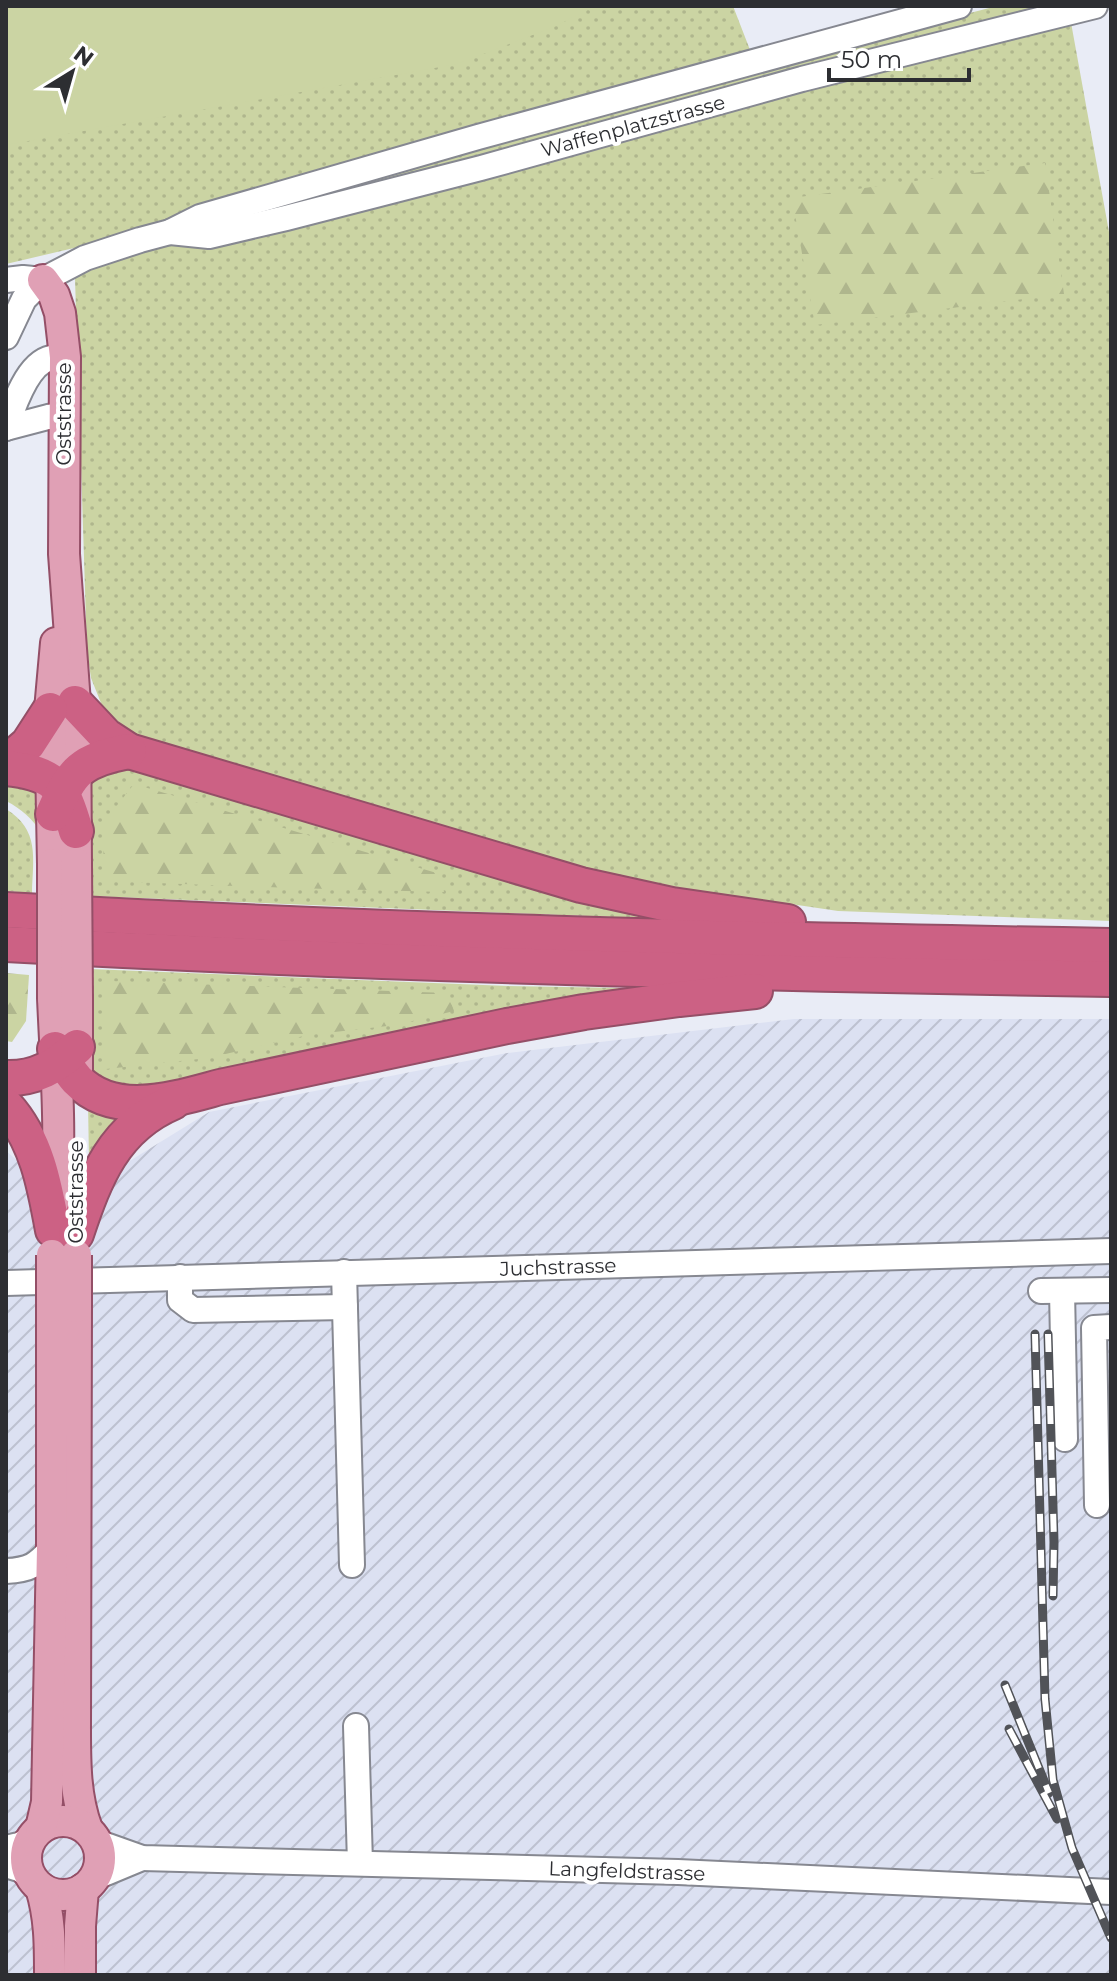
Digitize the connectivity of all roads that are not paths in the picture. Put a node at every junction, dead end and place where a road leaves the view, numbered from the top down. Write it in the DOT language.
graph roads {
  1 [pos="959,6"];
  2 [pos="1090,7"];
  3 [pos="170,232"];
  4 [pos="6,280"];
  5 [pos="43,280"];
  6 [pos="6,337"];
  7 [pos="65,357"];
  8 [pos="64,415"];
  9 [pos="6,428"];
  10 [pos="63,706"];
  11 [pos="129,751"];
  12 [pos="6,765"];
  13 [pos="64,817"];
  14 [pos="6,910"];
  15 [pos="947,943"];
  16 [pos="6,944"];
  17 [pos="1111,946"];
  18 [pos="906,976"];
  19 [pos="1111,979"];
  20 [pos="66,1060"];
  21 [pos="6,1078"];
  22 [pos="185,1097"];
  23 [pos="6,1106"];
  24 [pos="64,1244"];
  25 [pos="1111,1251"];
  26 [pos="344,1272"];
  27 [pos="180,1277"];
  28 [pos="6,1283"];
  29 [pos="1111,1290"];
  30 [pos="64,1307"];
  31 [pos="345,1307"];
  32 [pos="1111,1327"];
  33 [pos="1065,1439"];
  34 [pos="1097,1505"];
  35 [pos="52,1548"];
  36 [pos="352,1565"];
  37 [pos="6,1571"];
  38 [pos="356,1726"];
  39 [pos="92,1836"];
  40 [pos="26,1838"];
  41 [pos="142,1858"];
  42 [pos="360,1863"];
  43 [pos="26,1876"];
  44 [pos="88,1884"];
  45 [pos="1111,1892"];
  46 [pos="50,1975"];
  47 [pos="80,1975"];
  1 -- 3 [label="street, Waffenplatzstrasse"];
  2 -- 3 [label="street, Waffenplatzstrasse"];
  3 -- 5 [label="street, Waffenplatzstrasse"];
  4 -- 5 [label="street, Waffenplatzstrasse"];
  5 -- 6 [label="street"];
  5 -- 7 [label="main road, Oststrasse"];
  7 -- 8 [label="main road, Oststrasse"];
  7 -- 9 [label="street"];
  8 -- 9 [label="street"];
  8 -- 10 [label="main road, Oststrasse"];
  10 -- 11 [label="highway"];
  10 -- 12 [label="highway"];
  10 -- 13 [label="main road, Oststrasse"];
  11 -- 13 [label="highway"];
  11 -- 15 [label="highway"];
  12 -- 13 [label="highway"];
  13 -- 20 [label="main road, Oststrasse, bridge"];
  14 -- 15 [label="highway"];
  15 -- 17 [label="highway"];
  16 -- 18 [label="highway"];
  18 -- 19 [label="highway"];
  18 -- 22 [label="highway"];
  20 -- 21 [label="highway"];
  20 -- 22 [label="highway"];
  20 -- 24 [label="main road, Oststrasse"];
  22 -- 24 [label="highway"];
  23 -- 24 [label="highway"];
  24 -- 30 [label="main road, Oststrasse, bridge"];
  25 -- 26 [label="street, Juchstrasse"];
  26 -- 27 [label="street, Juchstrasse"];
  26 -- 31 [label="street"];
  27 -- 28 [label="street, Juchstrasse"];
  27 -- 31 [label="street"];
  29 -- 33 [label="street"];
  30 -- 35 [label="main road, Oststrasse"];
  30 -- 39 [label="main road, Oststrasse"];
  31 -- 36 [label="street"];
  32 -- 34 [label="street"];
  35 -- 37 [label="street"];
  35 -- 40 [label="main road, Oststrasse"];
  38 -- 42 [label="street"];
  39 -- 40 [label="main road"];
  39 -- 41 [label="street, Langfeldstrasse"];
  39 -- 44 [label="main road"];
  40 -- 43 [label="main road"];
  41 -- 42 [label="street, Langfeldstrasse"];
  41 -- 44 [label="street, Langfeldstrasse"];
  42 -- 45 [label="street, Langfeldstrasse"];
  43 -- 44 [label="main road"];
  43 -- 46 [label="main road"];
  44 -- 47 [label="main road"];
}
